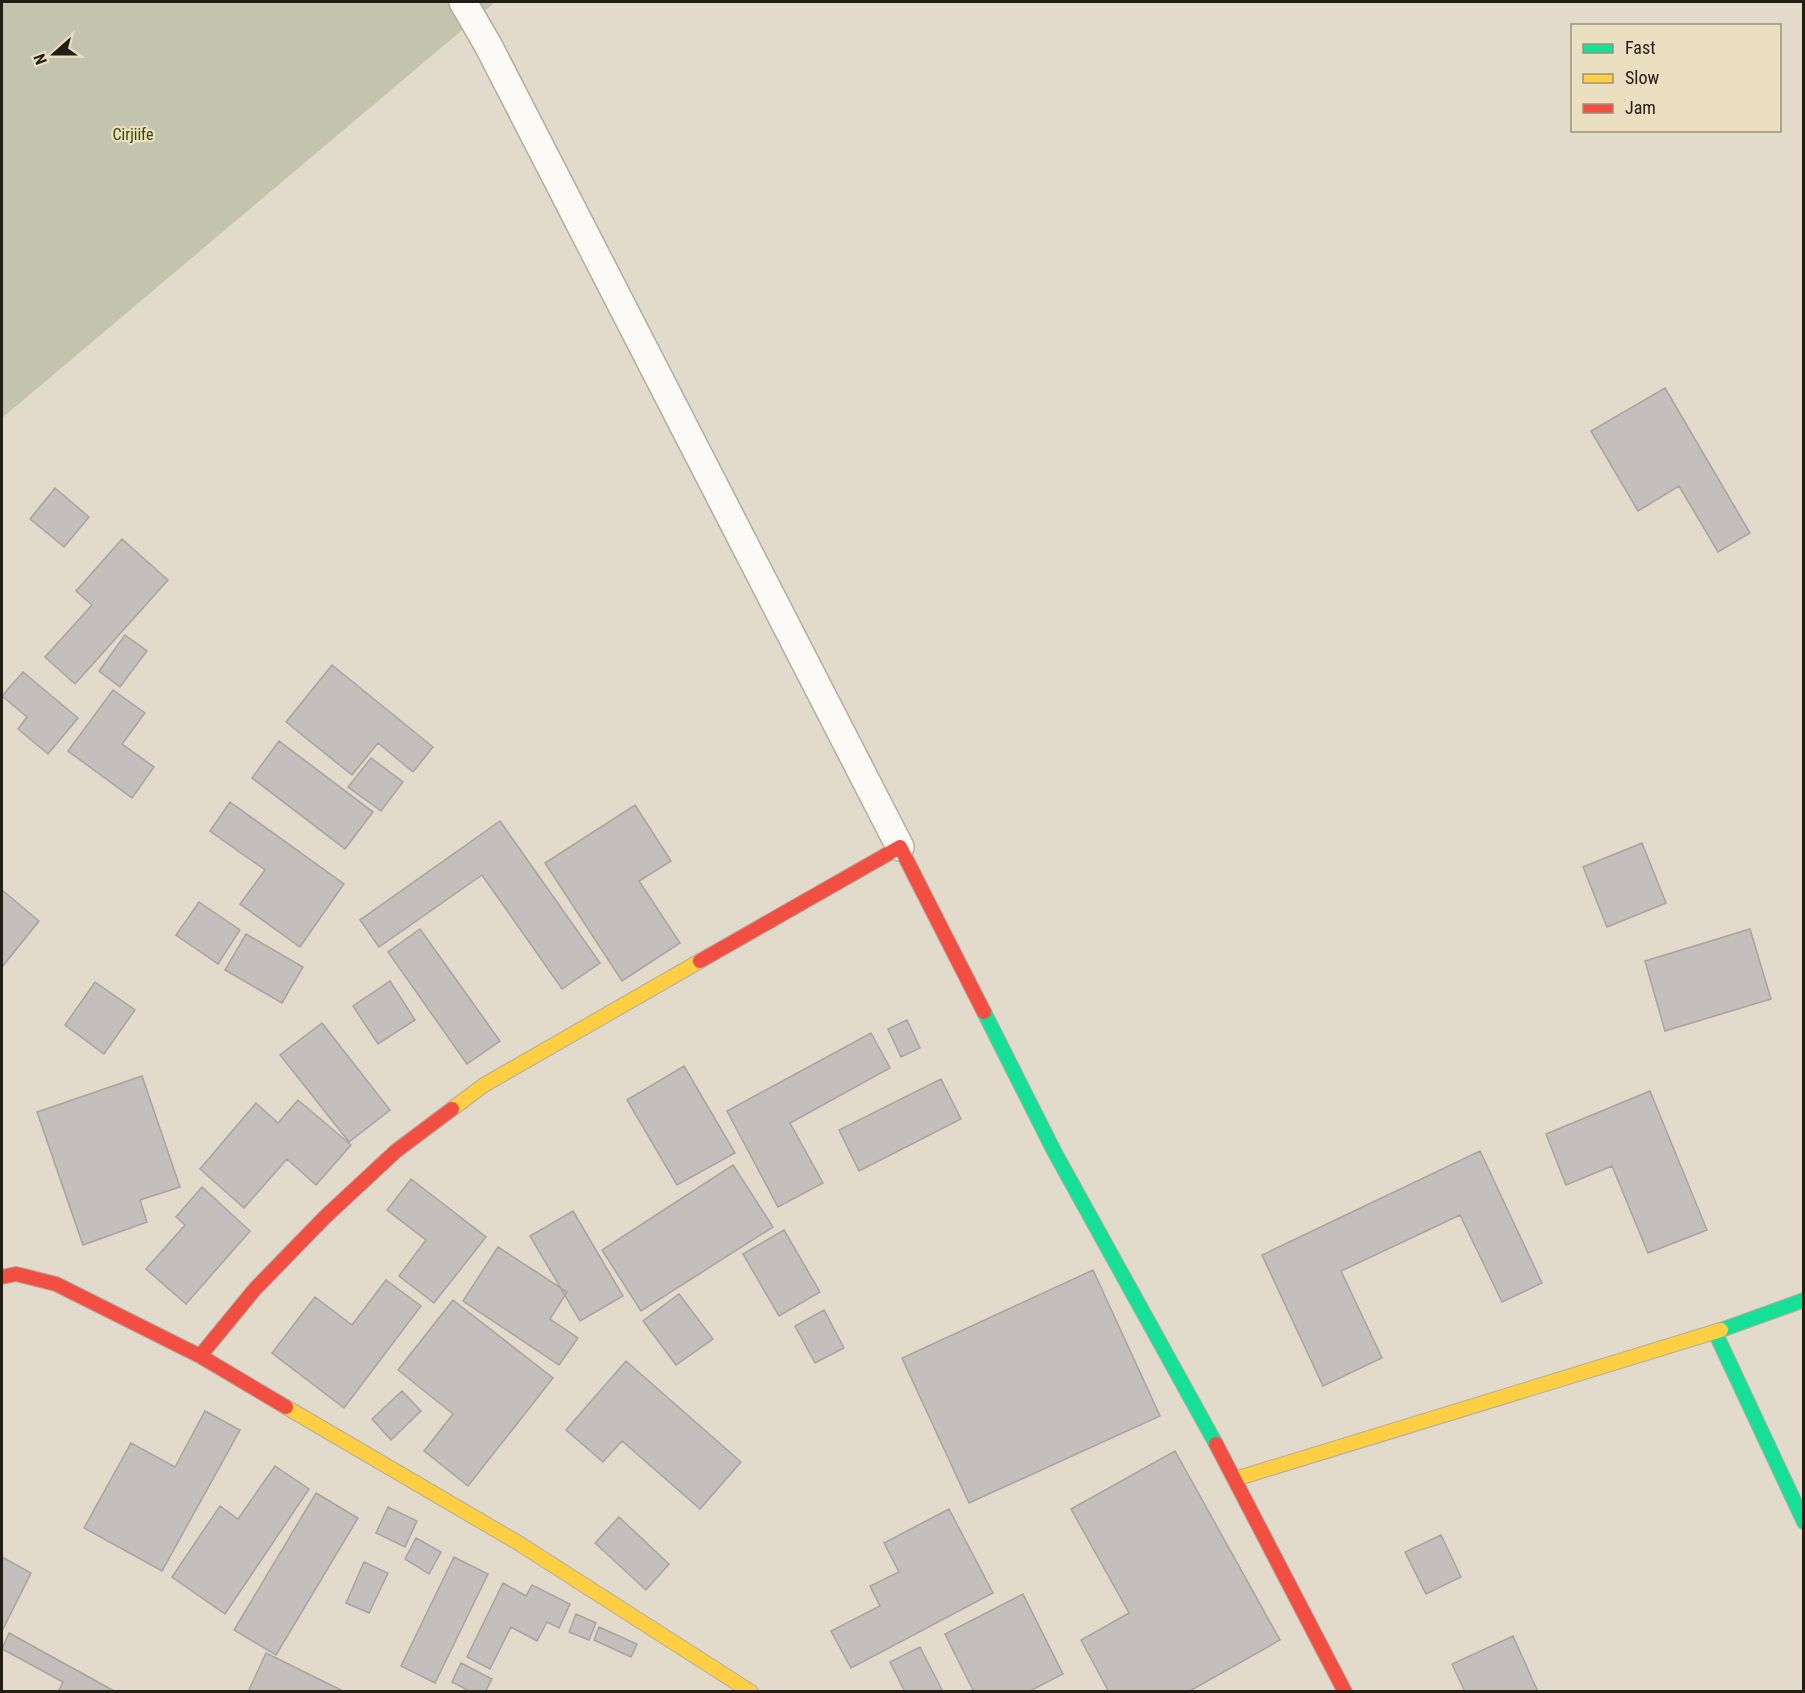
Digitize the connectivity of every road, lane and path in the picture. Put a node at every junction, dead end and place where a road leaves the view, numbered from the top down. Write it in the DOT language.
graph roads {
  1 [pos="463,2"];
  2 [pos="900,848"];
  3 [pos="2,1277"];
  4 [pos="1803,1300"];
  5 [pos="1715,1332"];
  6 [pos="200,1356"];
  7 [pos="1235,1479"];
  8 [pos="1803,1522"];
  9 [pos="751,1692"];
  10 [pos="1345,1692"];
  1 -- 2 [label="lane"];
  2 -- 6 [label="street"];
  2 -- 7 [label="street"];
  3 -- 6 [label="street"];
  4 -- 5 [label="street"];
  5 -- 7 [label="street"];
  5 -- 8 [label="street"];
  6 -- 9 [label="street"];
  7 -- 10 [label="street"];
}
